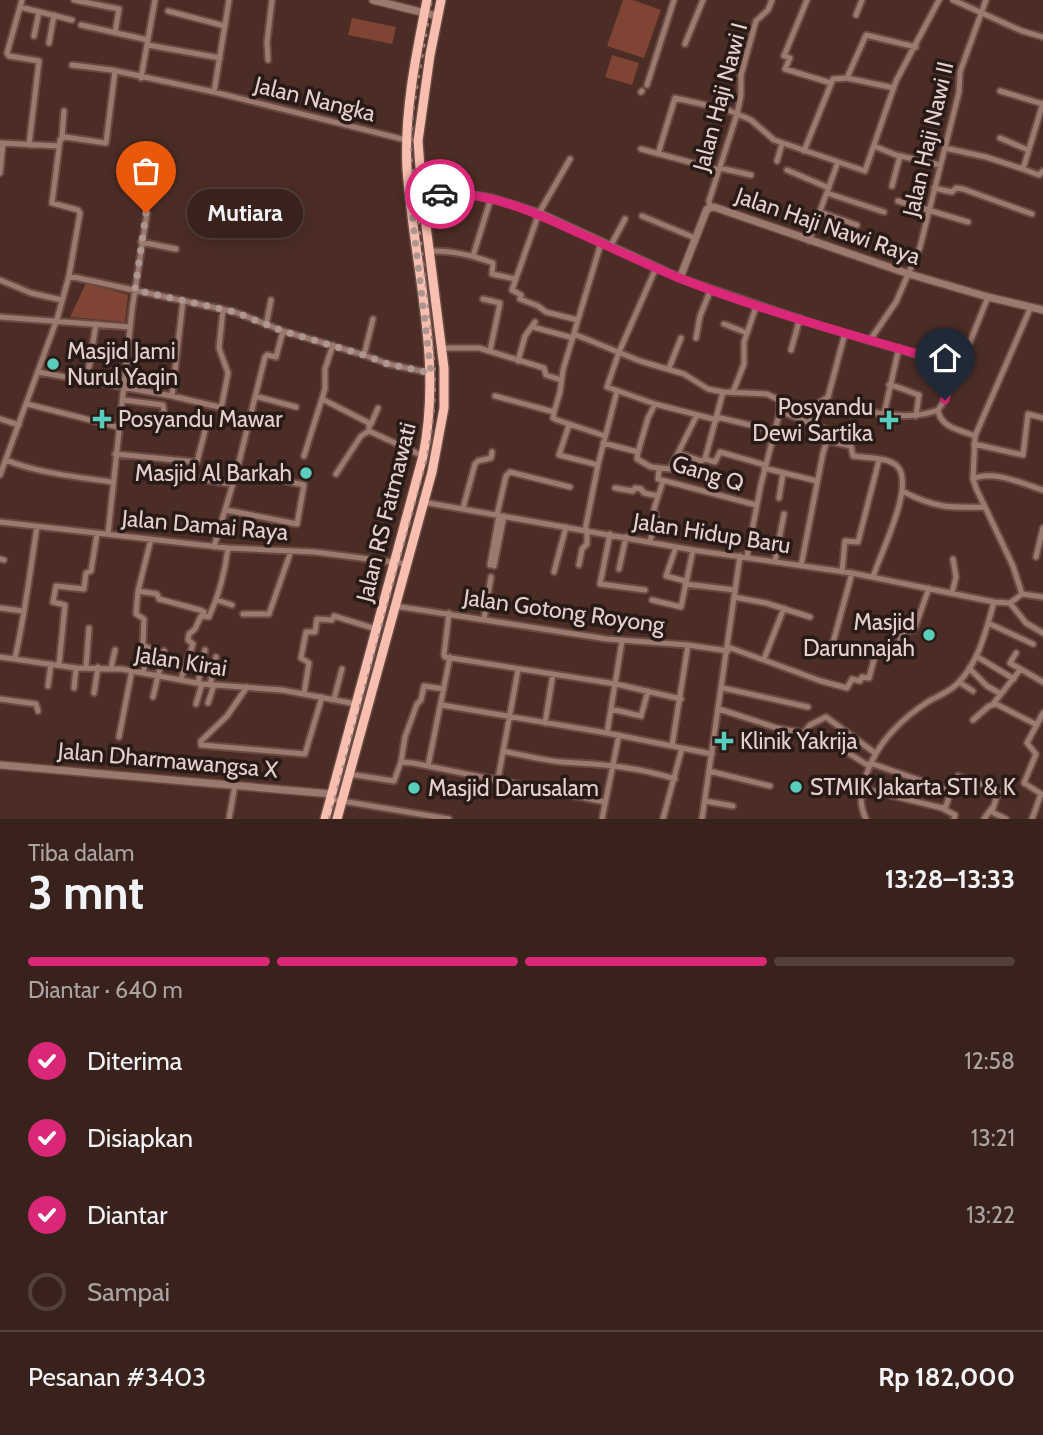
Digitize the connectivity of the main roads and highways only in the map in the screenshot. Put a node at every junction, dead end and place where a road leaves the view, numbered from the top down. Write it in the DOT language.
graph roads {
  1 [pos="427,0"];
  2 [pos="442,2"];
  3 [pos="325,819"];
  4 [pos="337,819"];
  1 -- 3 [label="main road, Jalan RS Fatmawati"];
  2 -- 4 [label="main road, Jalan RS Fatmawati"];
}
